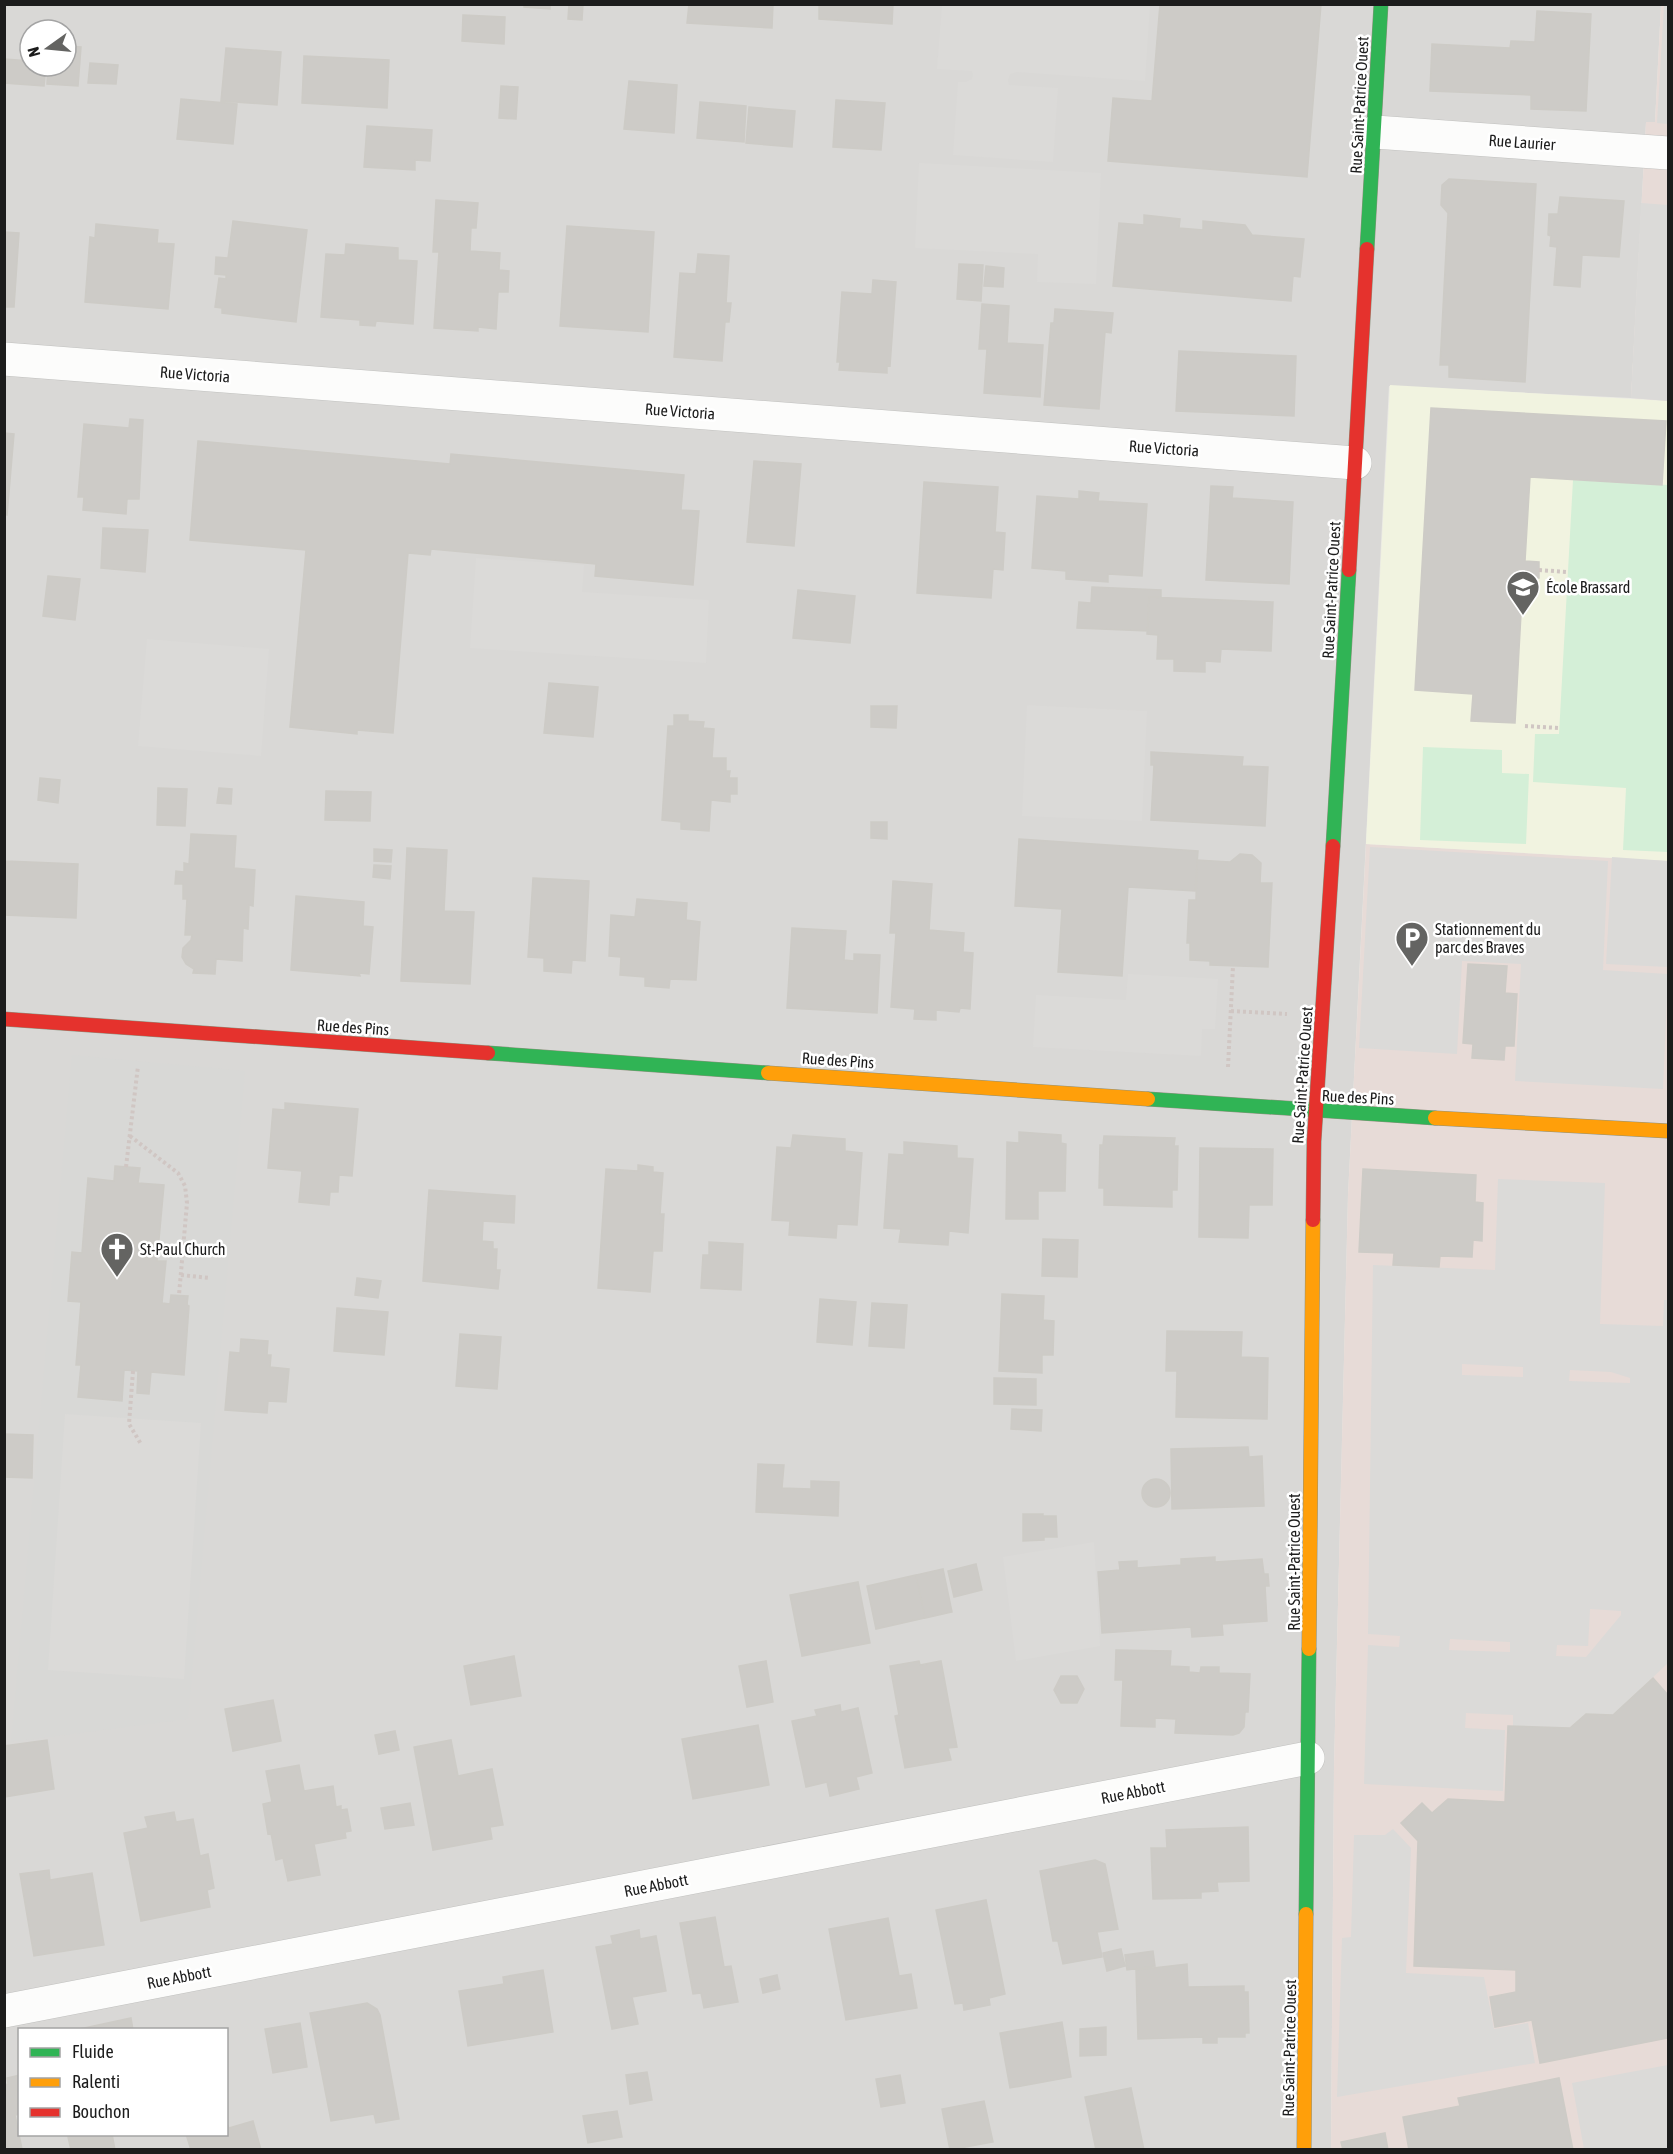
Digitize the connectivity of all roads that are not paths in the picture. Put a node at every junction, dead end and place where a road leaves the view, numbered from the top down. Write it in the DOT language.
graph roads {
  1 [pos="1381,4"];
  2 [pos="1375,132"];
  3 [pos="1668,153"];
  4 [pos="4,359"];
  5 [pos="1355,463"];
  6 [pos="4,1019"];
  7 [pos="1316,1111"];
  8 [pos="1665,1131"];
  9 [pos="1308,1758"];
  10 [pos="4,2011"];
  11 [pos="1304,2150"];
  1 -- 2 [label="street, Rue Saint-Patrice Ouest"];
  2 -- 3 [label="street, Rue Laurier"];
  2 -- 5 [label="street, Rue Saint-Patrice Ouest"];
  4 -- 5 [label="street, Rue Victoria"];
  5 -- 7 [label="street, Rue Saint-Patrice Ouest"];
  6 -- 7 [label="street, Rue des Pins"];
  7 -- 8 [label="street, Rue des Pins"];
  7 -- 9 [label="street, Rue Saint-Patrice Ouest"];
  9 -- 10 [label="street, Rue Abbott"];
  9 -- 11 [label="street, Rue Saint-Patrice Ouest"];
}
